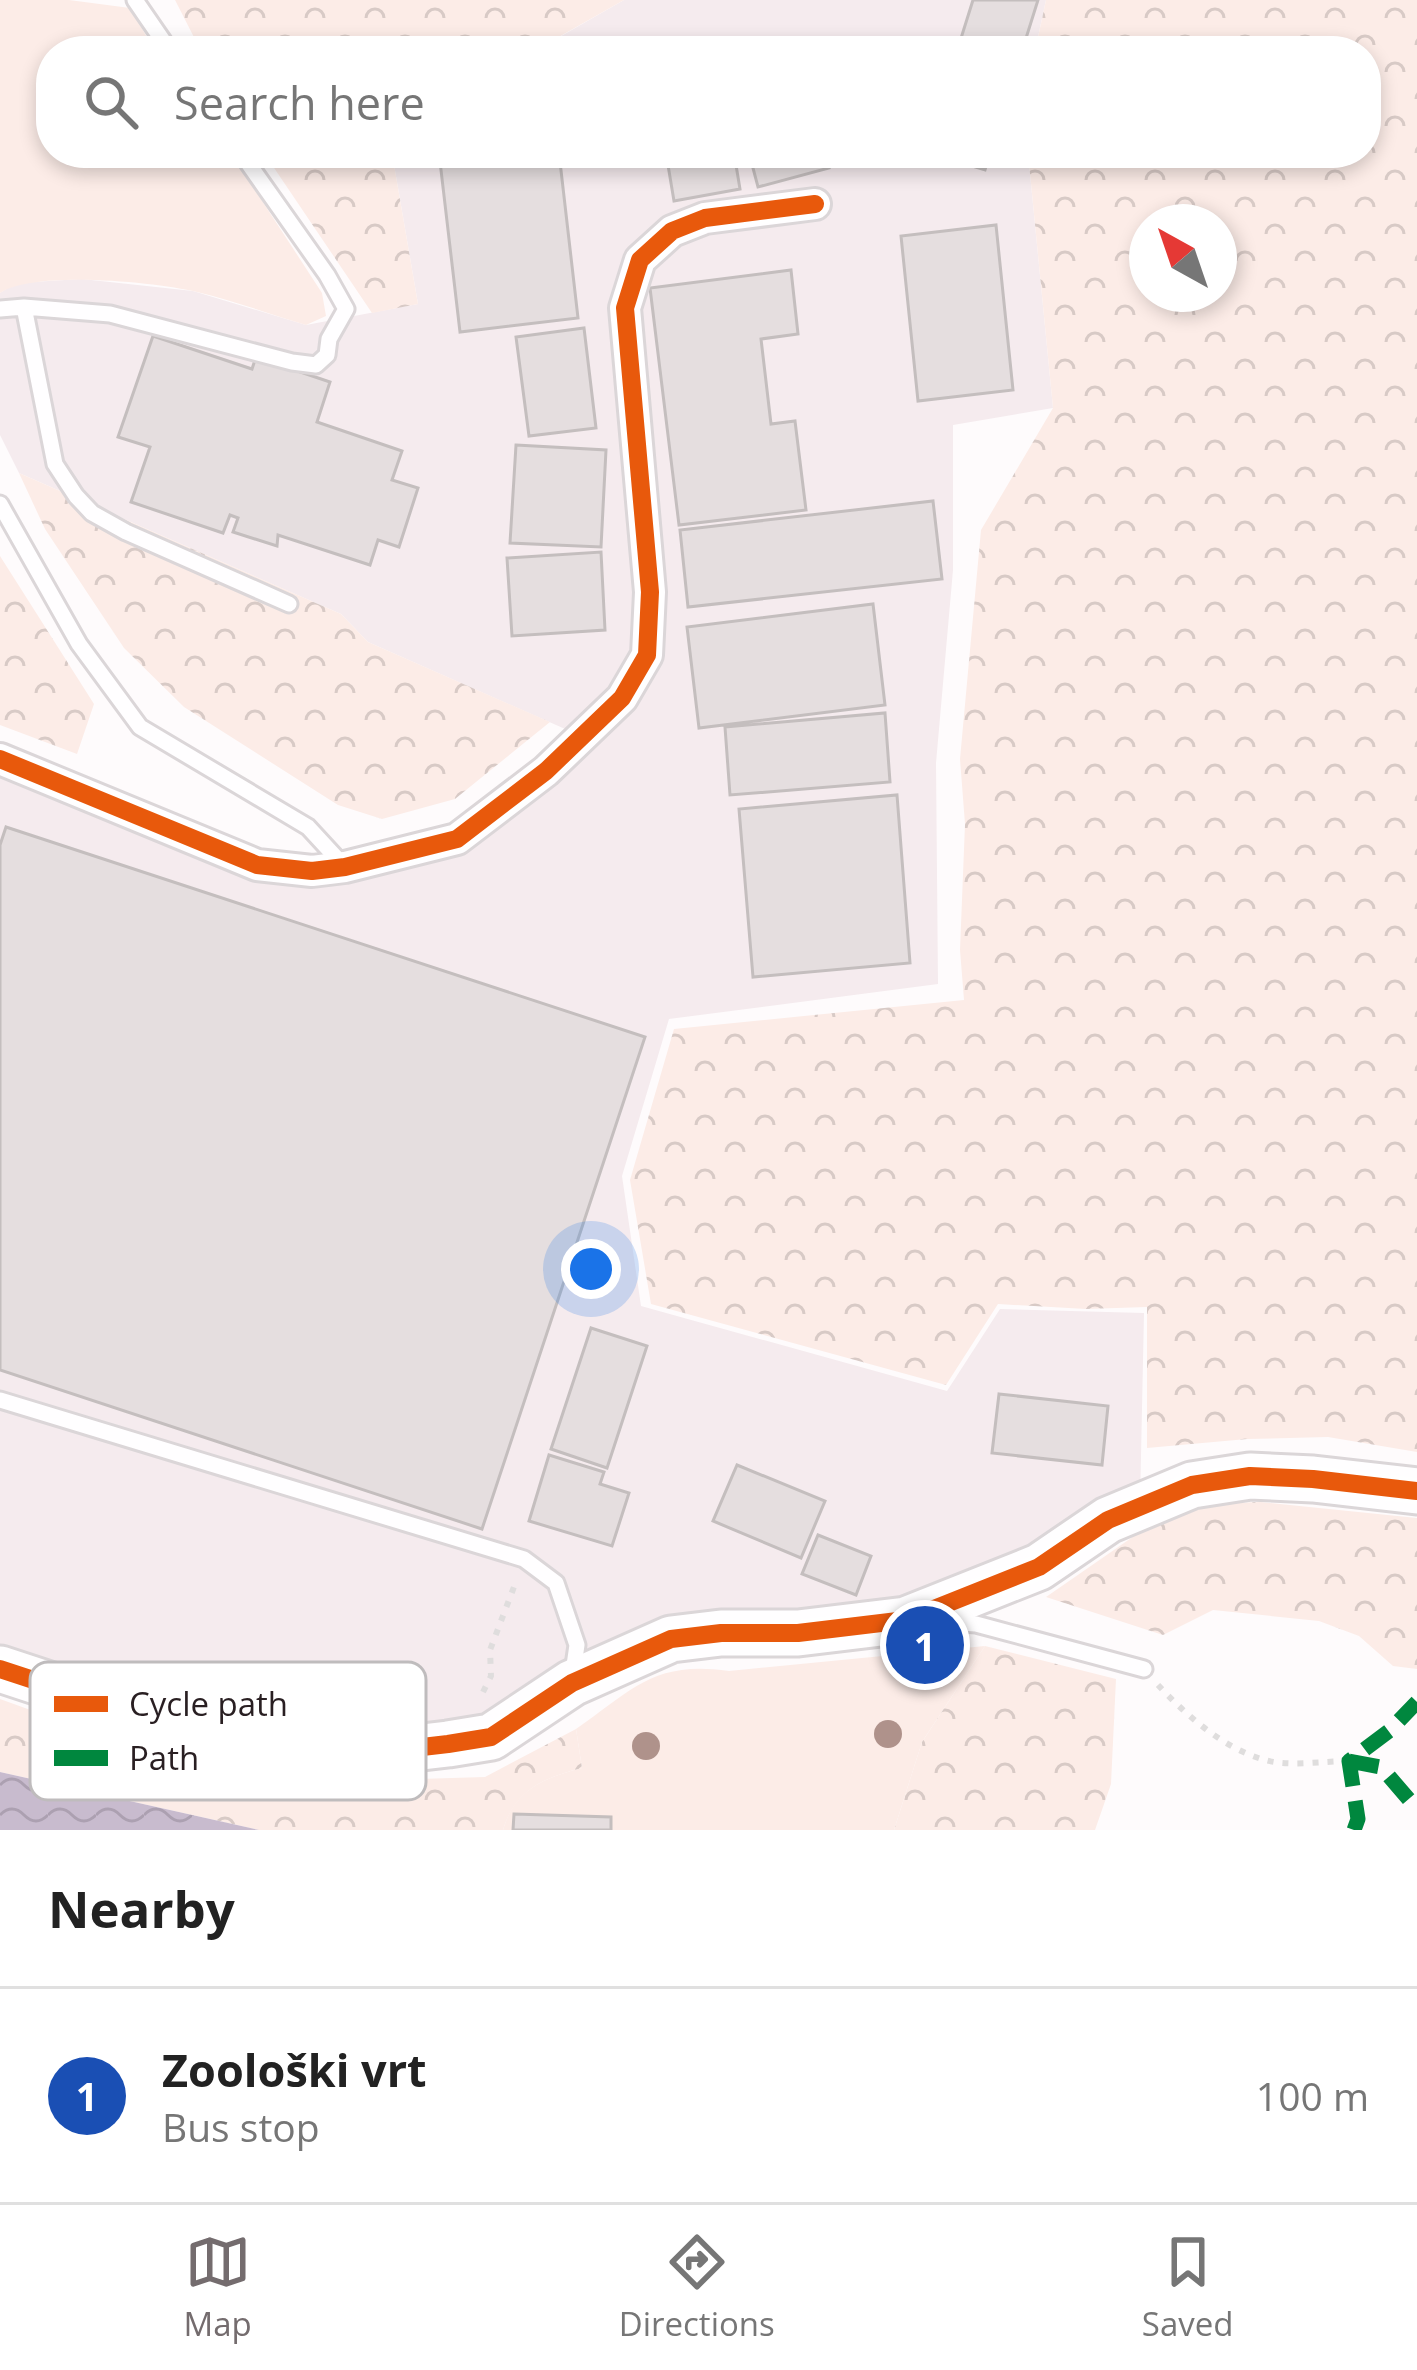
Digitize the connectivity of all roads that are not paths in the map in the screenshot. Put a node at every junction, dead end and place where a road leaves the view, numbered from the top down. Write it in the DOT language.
graph roads {
  1 [pos="135,0"];
  2 [pos="160,36"];
  3 [pos="252,168"];
  4 [pos="815,204"];
  5 [pos="24,307"];
  6 [pos="0,309"];
  7 [pos="0,504"];
  8 [pos="289,604"];
  9 [pos="0,760"];
  10 [pos="345,867"];
  11 [pos="0,1400"];
  12 [pos="1417,1491"];
  13 [pos="906,1620"];
  14 [pos="0,1669"];
  15 [pos="1144,1669"];
  16 [pos="30,1679"];
  17 [pos="572,1683"];
  18 [pos="426,1746"];
  1 -- 2 [label="lane"];
  3 -- 5 [label="lane"];
  4 -- 10 [label="street"];
  5 -- 6 [label="lane"];
  5 -- 8 [label="lane"];
  7 -- 10 [label="lane"];
  9 -- 10 [label="street"];
  11 -- 17 [label="lane"];
  12 -- 13 [label="street"];
  13 -- 15 [label="lane"];
  13 -- 17 [label="street"];
  14 -- 16 [label="street"];
  17 -- 18 [label="street"];
}
